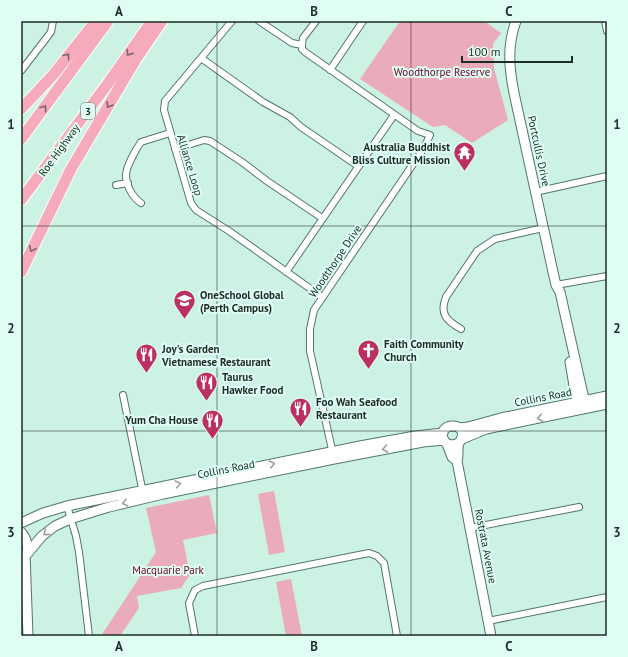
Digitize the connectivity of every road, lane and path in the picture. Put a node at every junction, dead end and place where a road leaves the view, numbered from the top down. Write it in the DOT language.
graph roads {
  1 [pos="54,21"];
  2 [pos="96,21"];
  3 [pos="108,21"];
  4 [pos="152,21"];
  5 [pos="162,21"];
  6 [pos="232,21"];
  7 [pos="259,21"];
  8 [pos="316,21"];
  9 [pos="363,21"];
  10 [pos="516,21"];
  11 [pos="605,21"];
  12 [pos="607,31"];
  13 [pos="302,45"];
  14 [pos="201,58"];
  15 [pos="330,70"];
  16 [pos="21,71"];
  17 [pos="21,109"];
  18 [pos="394,115"];
  19 [pos="170,133"];
  20 [pos="21,139"];
  21 [pos="175,149"];
  22 [pos="358,166"];
  23 [pos="607,176"];
  24 [pos="128,183"];
  25 [pos="116,185"];
  26 [pos="535,192"];
  27 [pos="21,200"];
  28 [pos="141,203"];
  29 [pos="322,218"];
  30 [pos="543,228"];
  31 [pos="21,272"];
  32 [pos="286,272"];
  33 [pos="607,276"];
  34 [pos="556,285"];
  35 [pos="322,297"];
  36 [pos="461,329"];
  37 [pos="122,395"];
  38 [pos="607,396"];
  39 [pos="607,404"];
  40 [pos="582,406"];
  41 [pos="460,428"];
  42 [pos="445,439"];
  43 [pos="460,441"];
  44 [pos="333,456"];
  45 [pos="457,461"];
  46 [pos="143,495"];
  47 [pos="67,506"];
  48 [pos="579,507"];
  49 [pos="70,519"];
  50 [pos="21,523"];
  51 [pos="470,528"];
  52 [pos="21,532"];
  53 [pos="24,556"];
  54 [pos="607,597"];
  55 [pos="488,621"];
  56 [pos="28,636"];
  57 [pos="89,636"];
  58 [pos="195,636"];
  59 [pos="397,636"];
  60 [pos="491,636"];
  1 -- 16 [label="street"];
  17 -- 2 [label="highway, one-way"];
  20 -- 3 [label="highway, one-way"];
  4 -- 27 [label="highway, Roe Highway / 3, one-way"];
  5 -- 31 [label="highway, one-way"];
  6 -- 14 [label="street, Alliance Loop"];
  7 -- 13 [label="street"];
  8 -- 13 [label="street"];
  9 -- 15 [label="street"];
  10 -- 26 [label="main road, Portcullis Drive"];
  11 -- 12 [label="street"];
  13 -- 15 [label="street"];
  14 -- 19 [label="street, Alliance Loop"];
  14 -- 22 [label="street"];
  15 -- 18 [label="street"];
  18 -- 22 [label="street"];
  18 -- 35 [label="street, Woodthorpe Drive"];
  19 -- 21 [label="street, Alliance Loop"];
  19 -- 24 [label="street"];
  21 -- 29 [label="street"];
  21 -- 32 [label="street, Alliance Loop"];
  22 -- 29 [label="street"];
  23 -- 26 [label="street"];
  24 -- 25 [label="street"];
  24 -- 28 [label="street"];
  26 -- 30 [label="main road, Portcullis Drive"];
  29 -- 32 [label="street"];
  30 -- 34 [label="main road, Portcullis Drive"];
  30 -- 36 [label="street"];
  32 -- 35 [label="street, Alliance Loop"];
  33 -- 34 [label="street"];
  34 -- 40 [label="main road, Portcullis Drive"];
  35 -- 44 [label="street, Woodthorpe Drive"];
  37 -- 46 [label="street"];
  38 -- 40 [label="main road, Collins Road"];
  39 -- 40 [label="main road, Collins Road"];
  40 -- 41 [label="main road, Collins Road"];
  40 -- 43 [label="main road, Collins Road, one-way"];
  41 -- 42 [label="main road, Collins Road"];
  41 -- 43 [label="main road"];
  42 -- 43 [label="main road, Collins Road"];
  42 -- 44 [label="main road, Collins Road"];
  42 -- 45 [label="main road, Rostrata Avenue"];
  43 -- 45 [label="main road, Rostrata Avenue"];
  44 -- 46 [label="main road, Collins Road"];
  45 -- 51 [label="main road, Rostrata Avenue"];
  46 -- 47 [label="main road, Collins Road"];
  46 -- 49 [label="main road, Collins Road, one-way"];
  47 -- 49 [label="street"];
  47 -- 50 [label="main road, Collins Road"];
  48 -- 51 [label="street"];
  49 -- 53 [label="main road, Collins Road, one-way"];
  49 -- 57 [label="street"];
  51 -- 55 [label="main road, Rostrata Avenue"];
  52 -- 53 [label="main road"];
  53 -- 56 [label="main road"];
  54 -- 55 [label="street"];
  55 -- 60 [label="main road, Rostrata Avenue"];
  58 -- 59 [label="street"];
}
